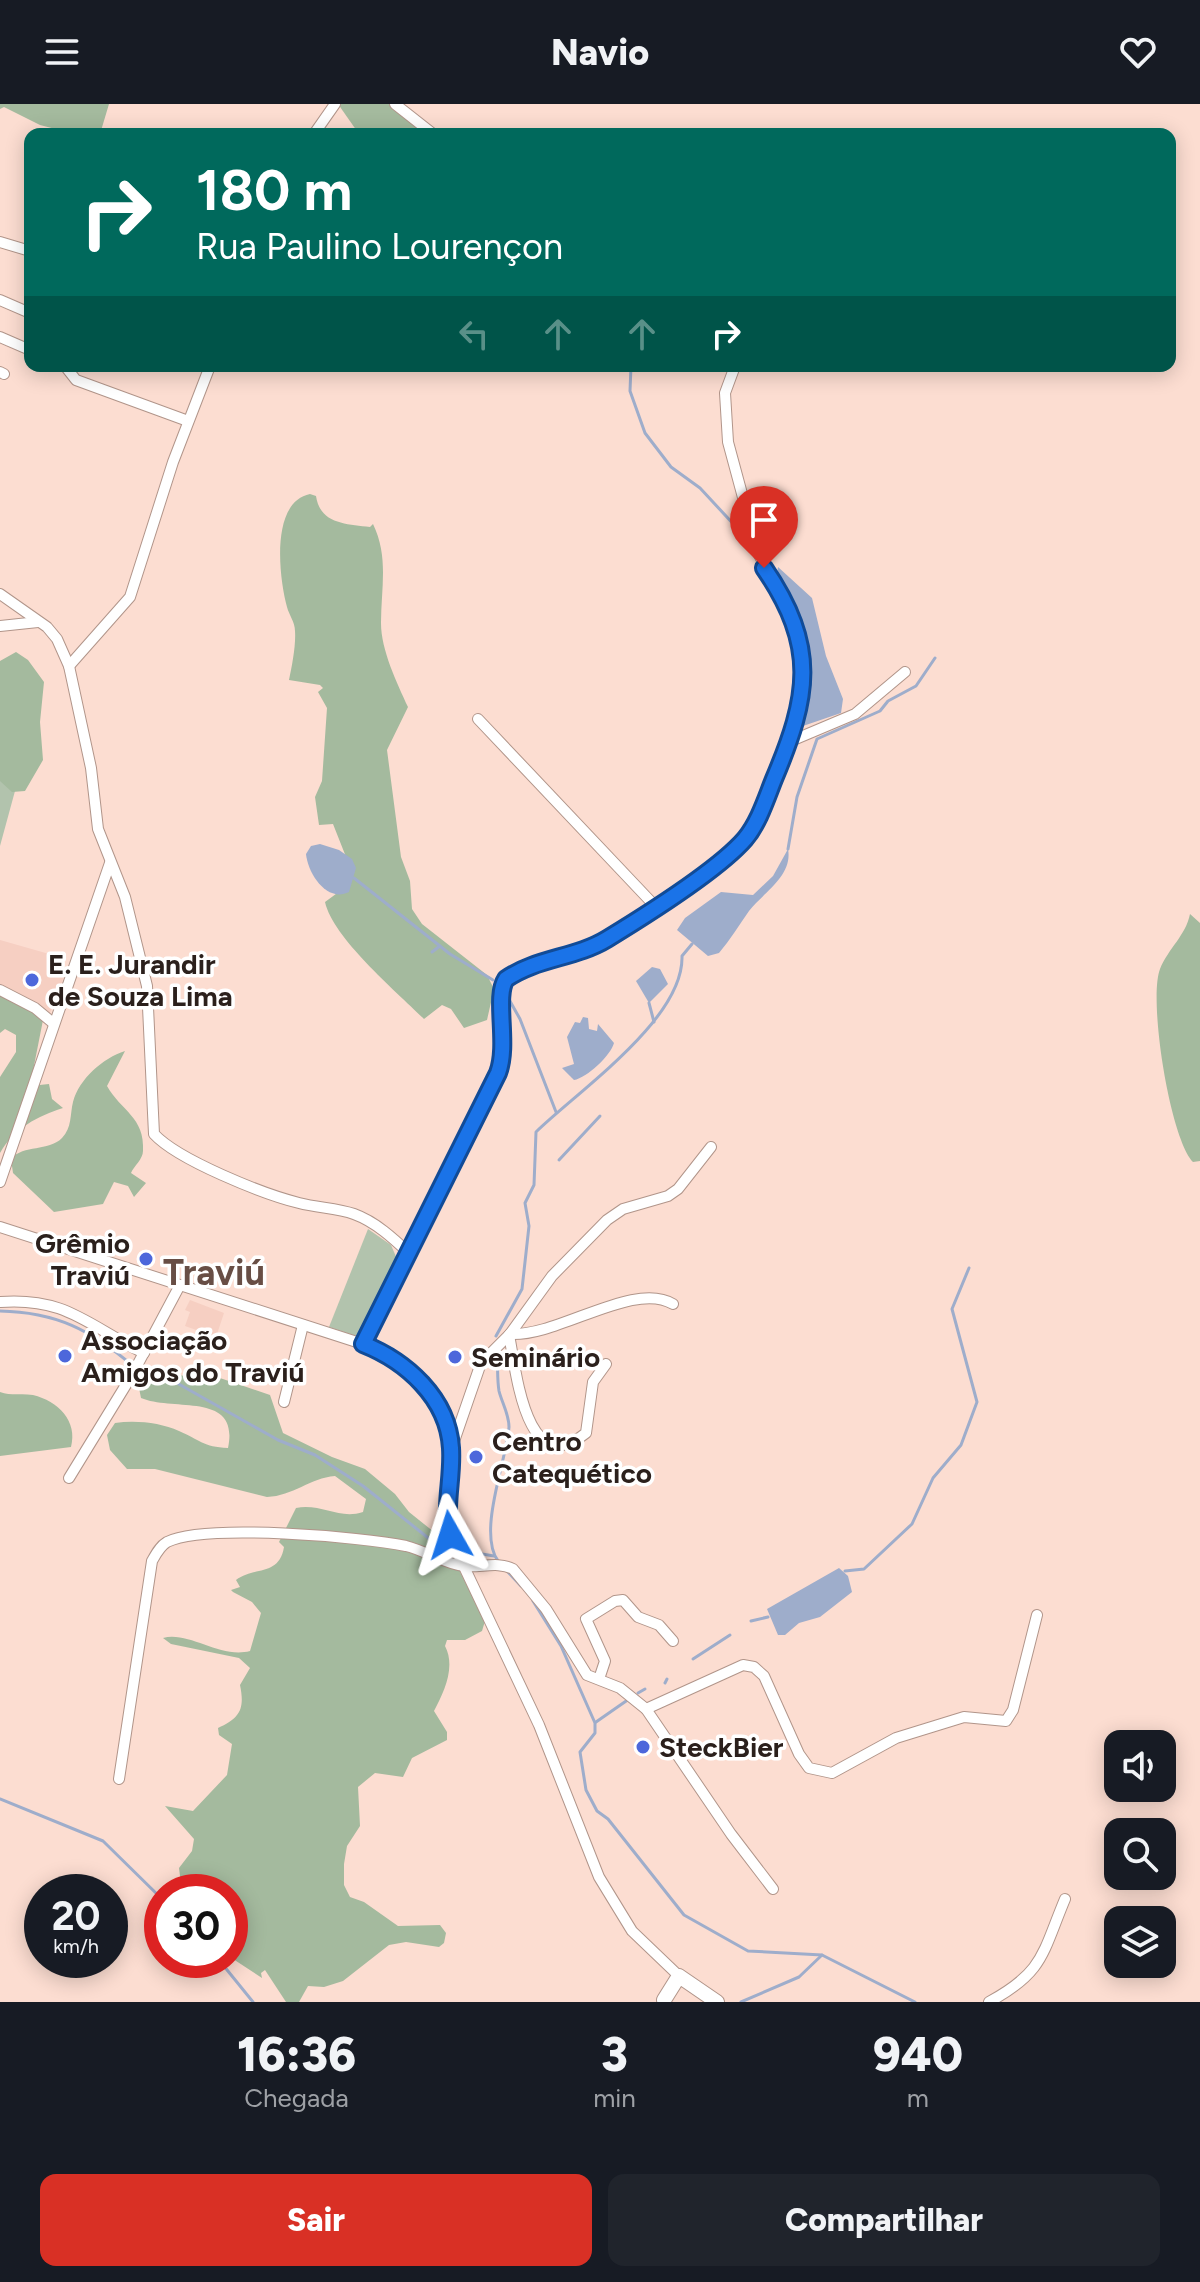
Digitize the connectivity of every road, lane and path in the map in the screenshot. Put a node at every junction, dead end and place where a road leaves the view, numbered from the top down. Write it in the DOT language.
graph roads {
  1 [pos="335,104"];
  2 [pos="395,104"];
  3 [pos="317,128"];
  4 [pos="425,128"];
  5 [pos="0,242"];
  6 [pos="24,249"];
  7 [pos="0,300"];
  8 [pos="24,310"];
  9 [pos="0,337"];
  10 [pos="24,347"];
  11 [pos="67,372"];
  12 [pos="208,372"];
  13 [pos="733,372"];
  14 [pos="188,421"];
  15 [pos="0,594"];
  16 [pos="38,622"];
  17 [pos="0,626"];
  18 [pos="69,666"];
  19 [pos="905,672"];
  20 [pos="478,719"];
  21 [pos="791,741"];
  22 [pos="110,863"];
  23 [pos="655,906"];
  24 [pos="0,990"];
  25 [pos="53,1023"];
  26 [pos="711,1147"];
  27 [pos="0,1182"];
  28 [pos="0,1227"];
  29 [pos="410,1254"];
  30 [pos="180,1285"];
  31 [pos="0,1302"];
  32 [pos="673,1304"];
  33 [pos="303,1325"];
  34 [pos="509,1335"];
  35 [pos="363,1344"];
  36 [pos="144,1353"];
  37 [pos="606,1364"];
  38 [pos="284,1402"];
  39 [pos="452,1449"];
  40 [pos="69,1478"];
  41 [pos="464,1566"];
  42 [pos="1037,1615"];
  43 [pos="673,1641"];
  44 [pos="599,1679"];
  45 [pos="646,1709"];
  46 [pos="119,1779"];
  47 [pos="773,1889"];
  48 [pos="1065,1899"];
  49 [pos="684,1981"];
  50 [pos="662,2001"];
  51 [pos="715,2001"];
  52 [pos="989,2002"];
  1 -- 3 [label="street"];
  2 -- 4 [label="street"];
  5 -- 6 [label="street"];
  7 -- 8 [label="street"];
  9 -- 10 [label="street"];
  11 -- 14 [label="street"];
  12 -- 14 [label="street"];
  13 -- 21 [label="street"];
  14 -- 18 [label="street"];
  15 -- 16 [label="street"];
  16 -- 17 [label="street"];
  16 -- 18 [label="street"];
  18 -- 22 [label="street"];
  19 -- 21 [label="street"];
  20 -- 23 [label="street"];
  21 -- 23 [label="street"];
  22 -- 25 [label="street"];
  22 -- 29 [label="street"];
  23 -- 29 [label="street"];
  24 -- 25 [label="street"];
  25 -- 27 [label="street"];
  26 -- 34 [label="street"];
  28 -- 30 [label="street"];
  29 -- 35 [label="street"];
  30 -- 33 [label="street"];
  30 -- 36 [label="street"];
  31 -- 36 [label="street"];
  32 -- 34 [label="street"];
  33 -- 35 [label="street"];
  33 -- 38 [label="street"];
  34 -- 37 [label="street"];
  34 -- 39 [label="street"];
  35 -- 39 [label="street"];
  36 -- 40 [label="street"];
  39 -- 41 [label="street"];
  41 -- 44 [label="street"];
  41 -- 46 [label="street"];
  41 -- 49 [label="street"];
  42 -- 45 [label="street"];
  43 -- 44 [label="street"];
  44 -- 45 [label="street"];
  45 -- 47 [label="street"];
  48 -- 52 [label="street"];
  49 -- 50 [label="main road"];
  49 -- 51 [label="main road"];
}
